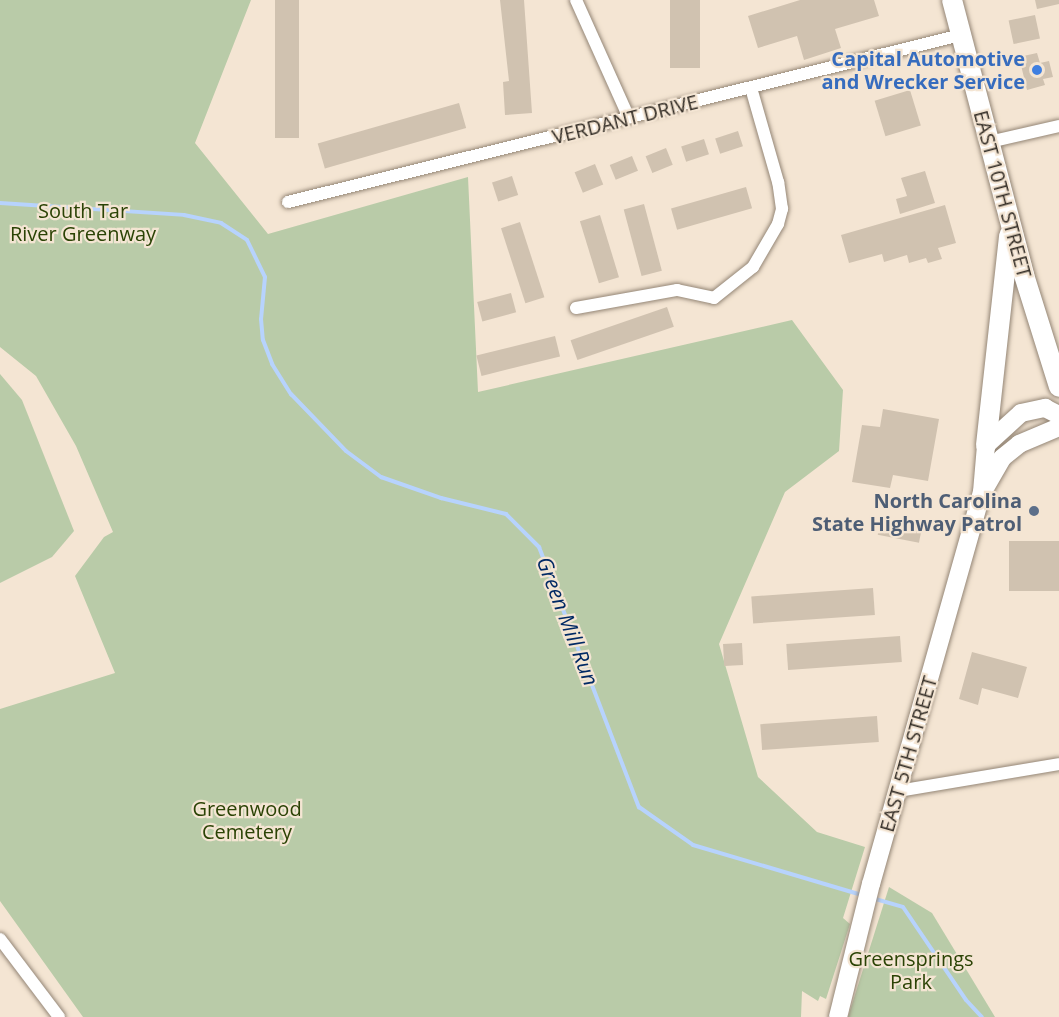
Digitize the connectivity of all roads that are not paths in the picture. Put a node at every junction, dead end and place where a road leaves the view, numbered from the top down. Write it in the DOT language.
graph roads {
  1 [pos="576,0"];
  2 [pos="952,0"];
  3 [pos="962,36"];
  4 [pos="751,88"];
  5 [pos="629,118"];
  6 [pos="1059,126"];
  7 [pos="989,142"];
  8 [pos="288,202"];
  9 [pos="1010,224"];
  10 [pos="576,308"];
  11 [pos="1059,387"];
  12 [pos="1059,415"];
  13 [pos="1059,427"];
  14 [pos="986,444"];
  15 [pos="982,492"];
  16 [pos="1059,764"];
  17 [pos="898,791"];
  18 [pos="0,939"];
  19 [pos="59,1017"];
  20 [pos="838,1017"];
  1 -- 5 [label="street"];
  2 -- 3 [label="main road, EAST 10TH STREET"];
  3 -- 4 [label="street, VERDANT DRIVE"];
  3 -- 7 [label="main road, EAST 10TH STREET"];
  4 -- 5 [label="street, VERDANT DRIVE"];
  4 -- 10 [label="street"];
  5 -- 8 [label="street, VERDANT DRIVE"];
  6 -- 7 [label="street"];
  7 -- 9 [label="main road, EAST 10TH STREET"];
  9 -- 11 [label="main road, EAST 10TH STREET"];
  9 -- 14 [label="main road"];
  12 -- 14 [label="main road"];
  13 -- 15 [label="main road, EAST 5TH STREET"];
  14 -- 15 [label="main road, EAST 5TH STREET"];
  15 -- 17 [label="main road, EAST 5TH STREET"];
  16 -- 17 [label="street"];
  17 -- 20 [label="main road, EAST 5TH STREET"];
  18 -- 19 [label="street"];
}
